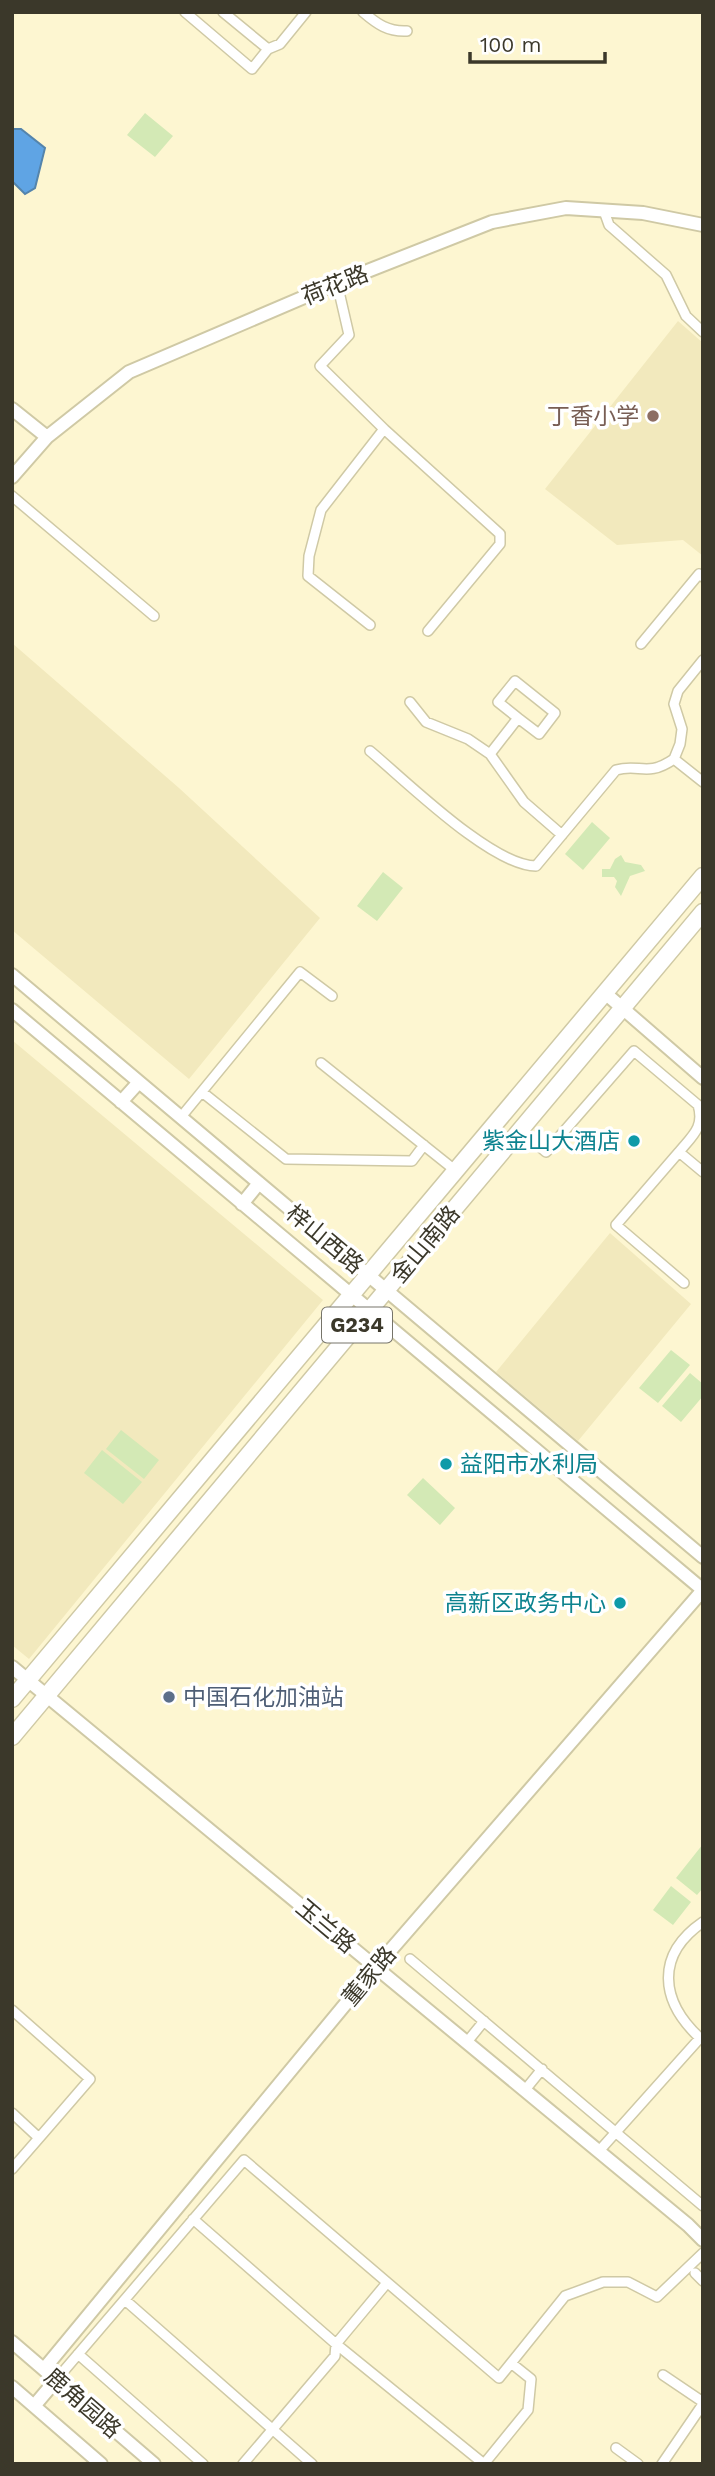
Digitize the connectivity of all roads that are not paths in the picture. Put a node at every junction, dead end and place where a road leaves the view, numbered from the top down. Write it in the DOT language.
graph roads {
  1 [pos="185,12"];
  2 [pos="223,12"];
  3 [pos="306,12"];
  4 [pos="363,12"];
  5 [pos="407,31"];
  6 [pos="268,49"];
  7 [pos="604,211"];
  8 [pos="703,225"];
  9 [pos="337,283"];
  10 [pos="703,332"];
  11 [pos="12,410"];
  12 [pos="384,429"];
  13 [pos="47,437"];
  14 [pos="12,477"];
  15 [pos="12,496"];
  16 [pos="703,577"];
  17 [pos="154,615"];
  18 [pos="370,625"];
  19 [pos="428,631"];
  20 [pos="641,644"];
  21 [pos="703,660"];
  22 [pos="410,702"];
  23 [pos="518,718"];
  24 [pos="370,751"];
  25 [pos="490,754"];
  26 [pos="674,759"];
  27 [pos="703,782"];
  28 [pos="562,835"];
  29 [pos="703,876"];
  30 [pos="703,912"];
  31 [pos="12,975"];
  32 [pos="605,993"];
  33 [pos="332,996"];
  34 [pos="623,1008"];
  35 [pos="12,1010"];
  36 [pos="321,1063"];
  37 [pos="703,1078"];
  38 [pos="139,1082"];
  39 [pos="202,1092"];
  40 [pos="121,1102"];
  41 [pos="181,1117"];
  42 [pos="520,1130"];
  43 [pos="424,1145"];
  44 [pos="679,1152"];
  45 [pos="456,1171"];
  46 [pos="703,1172"];
  47 [pos="259,1183"];
  48 [pos="242,1204"];
  49 [pos="368,1276"];
  50 [pos="684,1283"];
  51 [pos="386,1291"];
  52 [pos="351,1295"];
  53 [pos="369,1310"];
  54 [pos="703,1557"];
  55 [pos="703,1590"];
  56 [pos="12,1667"];
  57 [pos="28,1680"];
  58 [pos="47,1696"];
  59 [pos="12,1699"];
  60 [pos="12,1737"];
  61 [pos="703,1922"];
  62 [pos="410,1959"];
  63 [pos="376,1967"];
  64 [pos="12,2010"];
  65 [pos="485,2021"];
  66 [pos="701,2038"];
  67 [pos="467,2042"];
  68 [pos="542,2069"];
  69 [pos="525,2090"];
  70 [pos="12,2113"];
  71 [pos="617,2132"];
  72 [pos="39,2138"];
  73 [pos="599,2151"];
  74 [pos="12,2169"];
  75 [pos="703,2206"];
  76 [pos="193,2219"];
  77 [pos="703,2240"];
  78 [pos="703,2253"];
  79 [pos="695,2273"];
  80 [pos="703,2281"];
  81 [pos="386,2284"];
  82 [pos="124,2300"];
  83 [pos="12,2342"];
  84 [pos="336,2344"];
  85 [pos="78,2354"];
  86 [pos="511,2363"];
  87 [pos="44,2369"];
  88 [pos="663,2375"];
  89 [pos="56,2380"];
  90 [pos="12,2387"];
  91 [pos="703,2403"];
  92 [pos="34,2406"];
  93 [pos="271,2431"];
  94 [pos="616,2448"];
  95 [pos="101,2464"];
  96 [pos="154,2464"];
  97 [pos="203,2464"];
  98 [pos="243,2464"];
  99 [pos="312,2464"];
  100 [pos="484,2464"];
  101 [pos="638,2464"];
  102 [pos="662,2464"];
  1 -- 6 [label="street"];
  2 -- 6 [label="street"];
  3 -- 6 [label="street"];
  4 -- 5 [label="street"];
  7 -- 8 [label="street, 荷花路"];
  7 -- 9 [label="street, 荷花路"];
  7 -- 10 [label="street"];
  9 -- 12 [label="street"];
  9 -- 13 [label="street, 荷花路"];
  11 -- 13 [label="street"];
  12 -- 18 [label="street"];
  12 -- 19 [label="street"];
  13 -- 14 [label="street, 荷花路"];
  15 -- 17 [label="street"];
  16 -- 20 [label="street"];
  21 -- 26 [label="street"];
  22 -- 25 [label="street"];
  23 -- 23 [label="street"];
  23 -- 25 [label="street"];
  24 -- 28 [label="street"];
  25 -- 28 [label="street"];
  26 -- 27 [label="street"];
  26 -- 28 [label="street"];
  29 -- 32 [label="highway, 金山南路 / G234"];
  30 -- 34 [label="highway, 金山南路 / G234"];
  31 -- 38 [label="street, 梓山西路"];
  32 -- 34 [label="street"];
  32 -- 45 [label="highway, 金山南路 / G234"];
  33 -- 39 [label="street"];
  34 -- 37 [label="street"];
  34 -- 42 [label="highway, 金山南路 / G234"];
  35 -- 40 [label="street, 梓山西路"];
  36 -- 43 [label="street"];
  38 -- 40 [label="street"];
  38 -- 41 [label="street, 梓山西路"];
  39 -- 41 [label="street"];
  39 -- 43 [label="street"];
  40 -- 48 [label="street, 梓山西路"];
  41 -- 47 [label="street, 梓山西路"];
  42 -- 44 [label="street"];
  42 -- 51 [label="highway, 金山南路 / G234"];
  43 -- 45 [label="street"];
  44 -- 46 [label="street"];
  44 -- 50 [label="street"];
  45 -- 49 [label="highway, 金山南路 / G234"];
  47 -- 48 [label="street"];
  47 -- 49 [label="street, 梓山西路"];
  48 -- 52 [label="street, 梓山西路"];
  49 -- 51 [label="street, 梓山西路"];
  49 -- 52 [label="highway, 金山南路 / G234"];
  51 -- 53 [label="highway, 金山南路 / G234"];
  51 -- 54 [label="street, 梓山西路"];
  52 -- 53 [label="street, 梓山西路"];
  52 -- 57 [label="highway, 金山南路 / G234"];
  53 -- 55 [label="street, 梓山西路"];
  53 -- 58 [label="highway, 金山南路 / G234"];
  55 -- 63 [label="street, 董家路"];
  56 -- 57 [label="street, 玉兰路"];
  57 -- 58 [label="street, 玉兰路"];
  57 -- 59 [label="highway, 金山南路 / G234"];
  58 -- 60 [label="highway, 金山南路 / G234"];
  58 -- 63 [label="street, 玉兰路"];
  61 -- 66 [label="street"];
  62 -- 65 [label="street"];
  63 -- 67 [label="street, 玉兰路"];
  63 -- 87 [label="street, 董家路"];
  64 -- 72 [label="street"];
  65 -- 67 [label="street"];
  65 -- 68 [label="street"];
  66 -- 71 [label="street"];
  67 -- 69 [label="street, 玉兰路"];
  68 -- 69 [label="street"];
  68 -- 71 [label="street"];
  69 -- 73 [label="street, 玉兰路"];
  70 -- 72 [label="street"];
  71 -- 73 [label="street"];
  71 -- 75 [label="street"];
  72 -- 74 [label="street"];
  73 -- 77 [label="street, 玉兰路"];
  76 -- 81 [label="street"];
  76 -- 82 [label="street"];
  76 -- 84 [label="street"];
  78 -- 86 [label="street"];
  79 -- 80 [label="street"];
  81 -- 84 [label="street"];
  81 -- 86 [label="street"];
  82 -- 85 [label="street"];
  82 -- 93 [label="street"];
  83 -- 87 [label="street, 鹿角园路"];
  84 -- 93 [label="street"];
  84 -- 100 [label="street"];
  85 -- 89 [label="street"];
  85 -- 97 [label="street"];
  86 -- 100 [label="street"];
  87 -- 89 [label="street, 鹿角园路"];
  88 -- 91 [label="street"];
  89 -- 92 [label="street"];
  89 -- 96 [label="street, 鹿角园路"];
  90 -- 92 [label="street, 鹿角园路"];
  91 -- 102 [label="street"];
  92 -- 95 [label="street, 鹿角园路"];
  93 -- 98 [label="street"];
  93 -- 99 [label="street"];
  94 -- 101 [label="street"];
}
